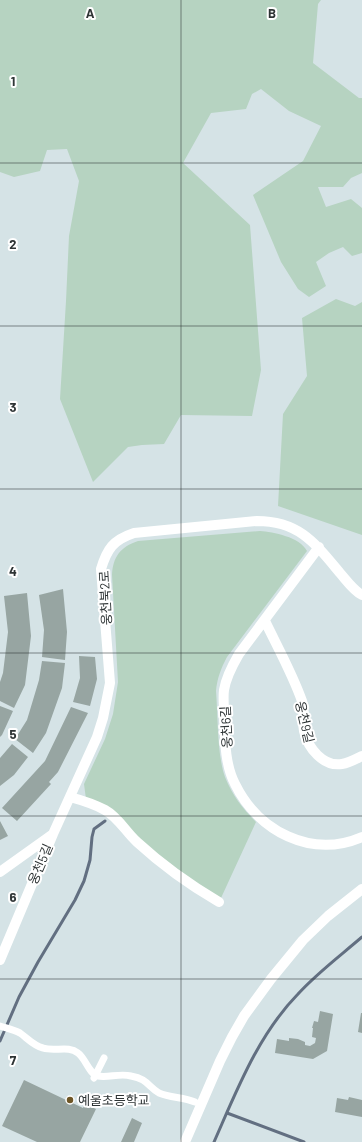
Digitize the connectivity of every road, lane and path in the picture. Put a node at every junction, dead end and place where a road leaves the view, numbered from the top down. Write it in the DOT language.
graph roads {
  1 [pos="319,547"];
  2 [pos="362,595"];
  3 [pos="265,621"];
  4 [pos="362,756"];
  5 [pos="70,797"];
  6 [pos="53,834"];
  7 [pos="362,837"];
  8 [pos="0,872"];
  9 [pos="362,889"];
  10 [pos="219,902"];
  11 [pos="0,960"];
  12 [pos="0,1026"];
  13 [pos="104,1058"];
  14 [pos="95,1077"];
  15 [pos="194,1102"];
  16 [pos="185,1142"];
  1 -- 2 [label="street, 웅천북2로"];
  1 -- 3 [label="street, 웅천6길"];
  1 -- 5 [label="street, 웅천북2로"];
  3 -- 4 [label="street, 웅천9길"];
  3 -- 7 [label="street, 웅천6길"];
  5 -- 6 [label="street, 웅천북2로"];
  5 -- 10 [label="street"];
  6 -- 8 [label="street, 웅천북2로"];
  6 -- 11 [label="street, 웅천5길"];
  9 -- 16 [label="street"];
  12 -- 14 [label="street"];
  13 -- 14 [label="street"];
  14 -- 15 [label="street"];
}
